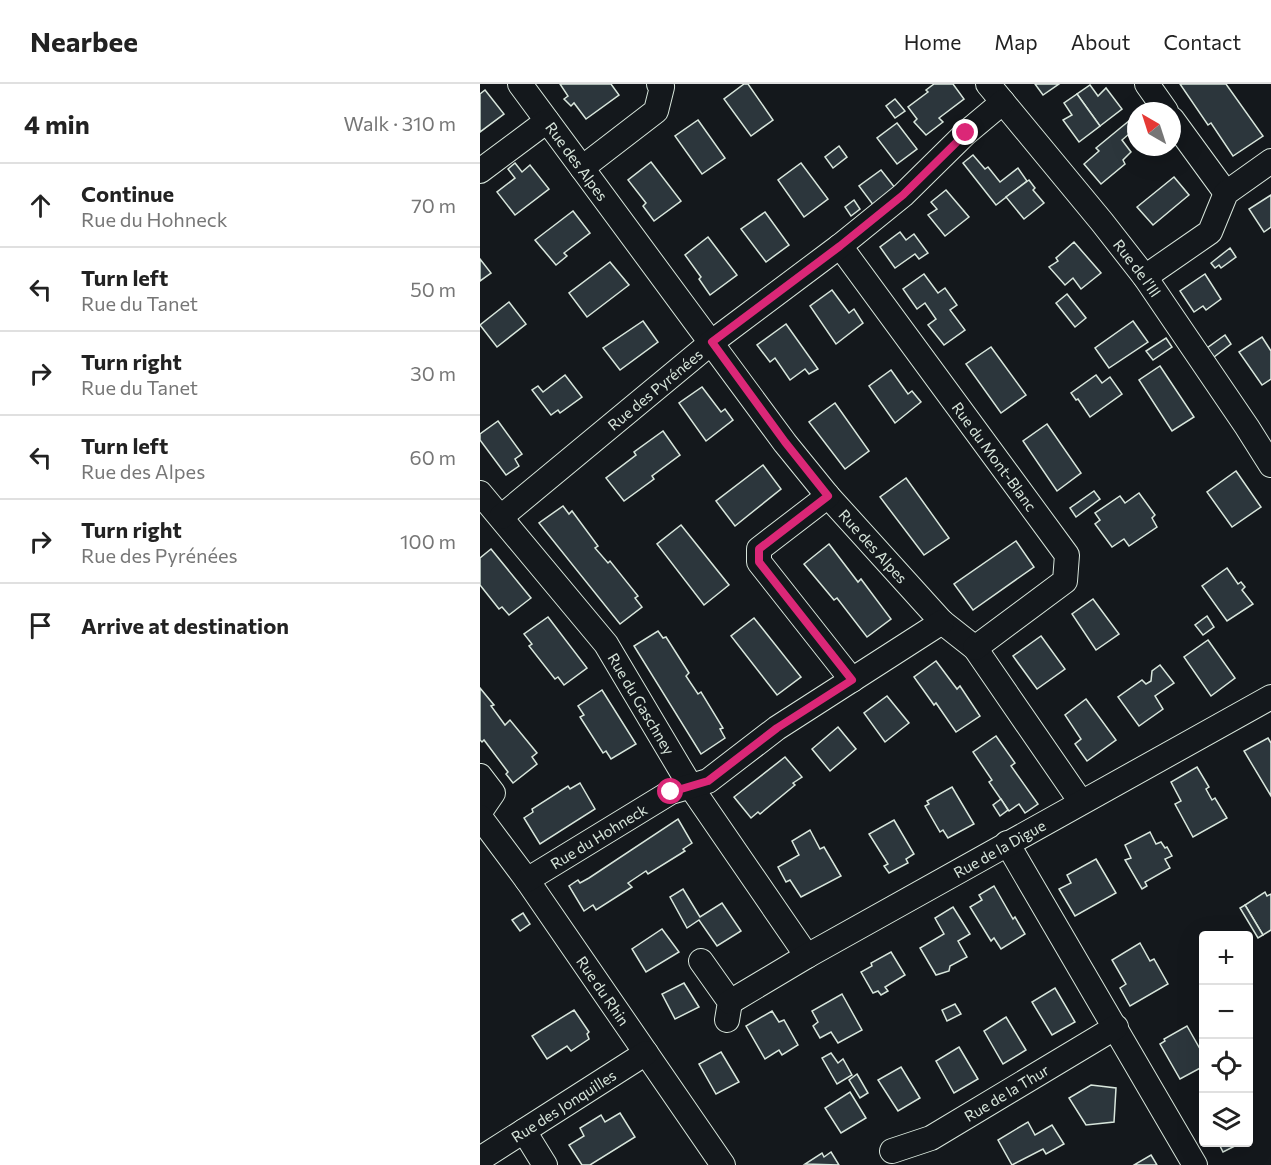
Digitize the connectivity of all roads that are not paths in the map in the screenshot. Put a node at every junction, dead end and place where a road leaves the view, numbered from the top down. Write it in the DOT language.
graph roads {
  1 [pos="520,84"];
  2 [pos="659,84"];
  3 [pos="1147,84"];
  4 [pos="995,93"];
  5 [pos="1160,102"];
  6 [pos="547,121"];
  7 [pos="1181,131"];
  8 [pos="1271,161"];
  9 [pos="582,168"];
  10 [pos="480,171"];
  11 [pos="1226,193"];
  12 [pos="840,246"];
  13 [pos="1145,277"];
  14 [pos="712,342"];
  15 [pos="1271,465"];
  16 [pos="480,493"];
  17 [pos="828,496"];
  18 [pos="501,517"];
  19 [pos="942,622"];
  20 [pos="975,648"];
  21 [pos="852,680"];
  22 [pos="1271,697"];
  23 [pos="480,776"];
  24 [pos="690,787"];
  25 [pos="1081,802"];
  26 [pos="480,812"];
  27 [pos="480,817"];
  28 [pos="1007,843"];
  29 [pos="527,880"];
  30 [pos="807,956"];
  31 [pos="701,962"];
  32 [pos="1116,1027"];
  33 [pos="646,1053"];
  34 [pos="524,1131"];
  35 [pos="892,1151"];
  36 [pos="480,1159"];
  37 [pos="545,1165"];
  38 [pos="723,1165"];
  39 [pos="1195,1165"];
  1 -- 6 [label="street, Rue des Alpes"];
  2 -- 9 [label="street"];
  3 -- 5 [label="street"];
  4 -- 12 [label="street, Rue des Pyrénées"];
  4 -- 13 [label="street, Rue de l'Ill"];
  6 -- 9 [label="street, Rue des Alpes"];
  6 -- 10 [label="street"];
  7 -- 11 [label="street"];
  8 -- 11 [label="street"];
  9 -- 14 [label="street, Rue des Alpes"];
  11 -- 13 [label="street"];
  12 -- 14 [label="street, Rue des Pyrénées"];
  12 -- 20 [label="street, Rue du Mont-Blanc"];
  13 -- 15 [label="street, Rue de l'Ill"];
  14 -- 17 [label="street, Rue des Alpes"];
  14 -- 18 [label="street, Rue des Pyrénées"];
  16 -- 18 [label="street, Rue du Gaschney"];
  17 -- 19 [label="street, Rue des Alpes"];
  17 -- 21 [label="street"];
  18 -- 24 [label="street, Rue du Gaschney"];
  19 -- 20 [label="street, Rue des Alpes"];
  19 -- 21 [label="street, Rue du Hohneck"];
  20 -- 25 [label="street, Rue des Alpes"];
  21 -- 24 [label="street, Rue du Hohneck"];
  22 -- 25 [label="street, Rue de la Digue"];
  23 -- 26 [label="street"];
  24 -- 29 [label="street, Rue du Hohneck"];
  24 -- 30 [label="street, Rue du Gaschney"];
  25 -- 28 [label="street, Rue de la Digue"];
  27 -- 29 [label="street, Rue du Rhin"];
  28 -- 30 [label="street, Rue de la Digue"];
  28 -- 32 [label="street"];
  29 -- 33 [label="street, Rue du Rhin"];
  30 -- 31 [label="street, Rue de la Digue"];
  32 -- 35 [label="street, Rue de la Thur"];
  32 -- 39 [label="street"];
  33 -- 34 [label="street, Rue des Jonquilles"];
  33 -- 38 [label="street, Rue du Rhin"];
  34 -- 36 [label="street, Rue des Jonquilles"];
  34 -- 37 [label="street"];
}
